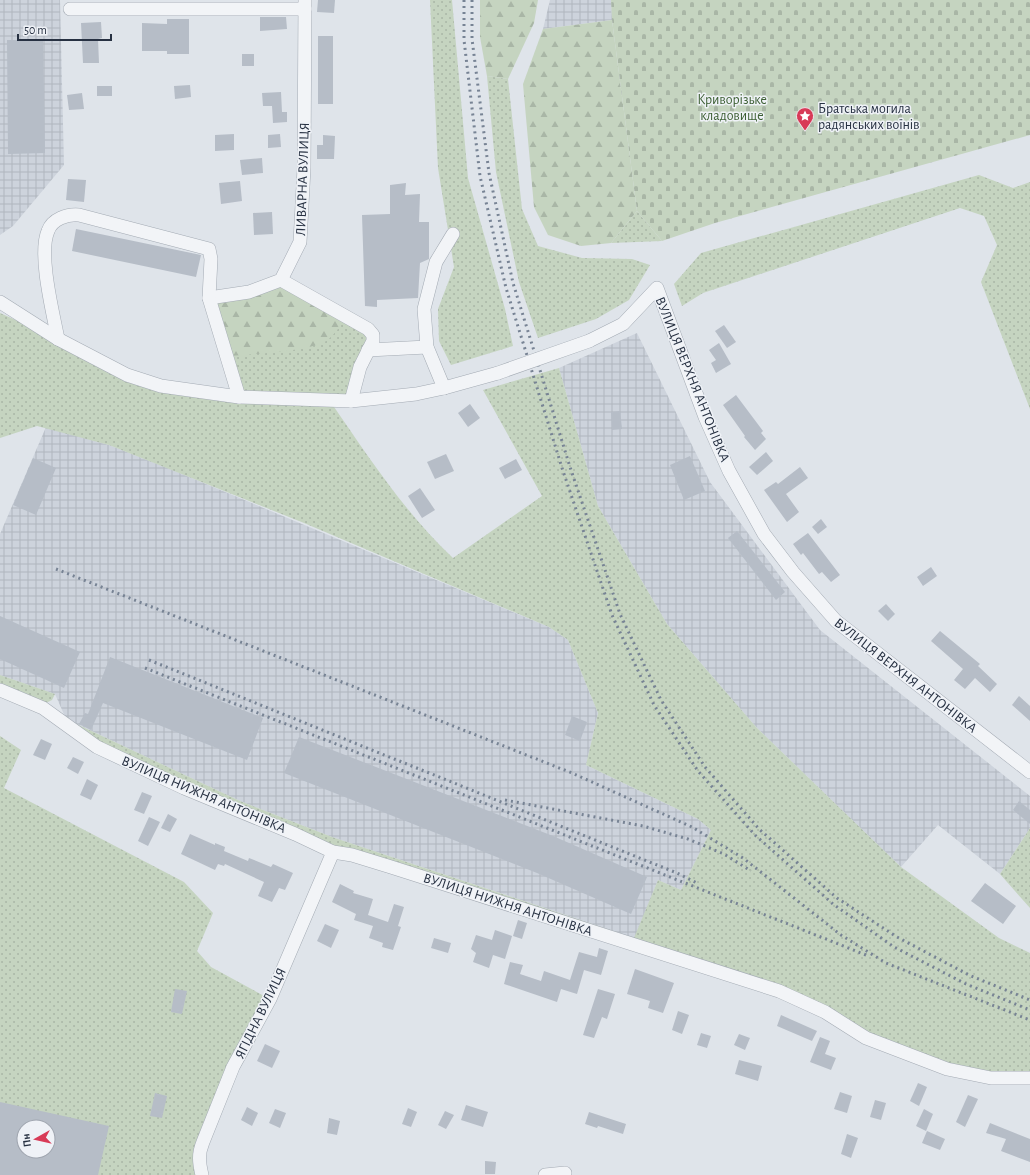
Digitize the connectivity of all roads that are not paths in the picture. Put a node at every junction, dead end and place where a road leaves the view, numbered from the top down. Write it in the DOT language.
graph roads {
  1 [pos="305,4"];
  2 [pos="70,9"];
  3 [pos="453,234"];
  4 [pos="281,280"];
  5 [pos="209,298"];
  6 [pos="0,302"];
  7 [pos="58,338"];
  8 [pos="427,347"];
  9 [pos="368,350"];
  10 [pos="444,388"];
  11 [pos="239,397"];
  12 [pos="352,402"];
  13 [pos="0,690"];
  14 [pos="1030,772"];
  15 [pos="333,852"];
  16 [pos="1030,1078"];
  17 [pos="564,1172"];
  18 [pos="202,1175"];
  19 [pos="545,1175"];
  1 -- 2 [label="street"];
  1 -- 4 [label="street, ЛИВАРНА ВУЛИЦЯ"];
  3 -- 8 [label="street"];
  4 -- 5 [label="street"];
  4 -- 9 [label="street"];
  5 -- 7 [label="street"];
  5 -- 11 [label="street"];
  6 -- 7 [label="street"];
  7 -- 11 [label="street"];
  8 -- 9 [label="street"];
  8 -- 10 [label="street"];
  9 -- 12 [label="street"];
  10 -- 12 [label="street"];
  10 -- 14 [label="street, ВУЛИЦЯ ВЕРХНЯ АНТОНІВКА, bridge"];
  11 -- 12 [label="street"];
  13 -- 15 [label="street, ВУЛИЦЯ НИЖНЯ АНТОНІВКА"];
  15 -- 16 [label="street, ВУЛИЦЯ НИЖНЯ АНТОНІВКА"];
  15 -- 18 [label="street, ЯГІДНА ВУЛИЦЯ"];
  17 -- 19 [label="street"];
}
